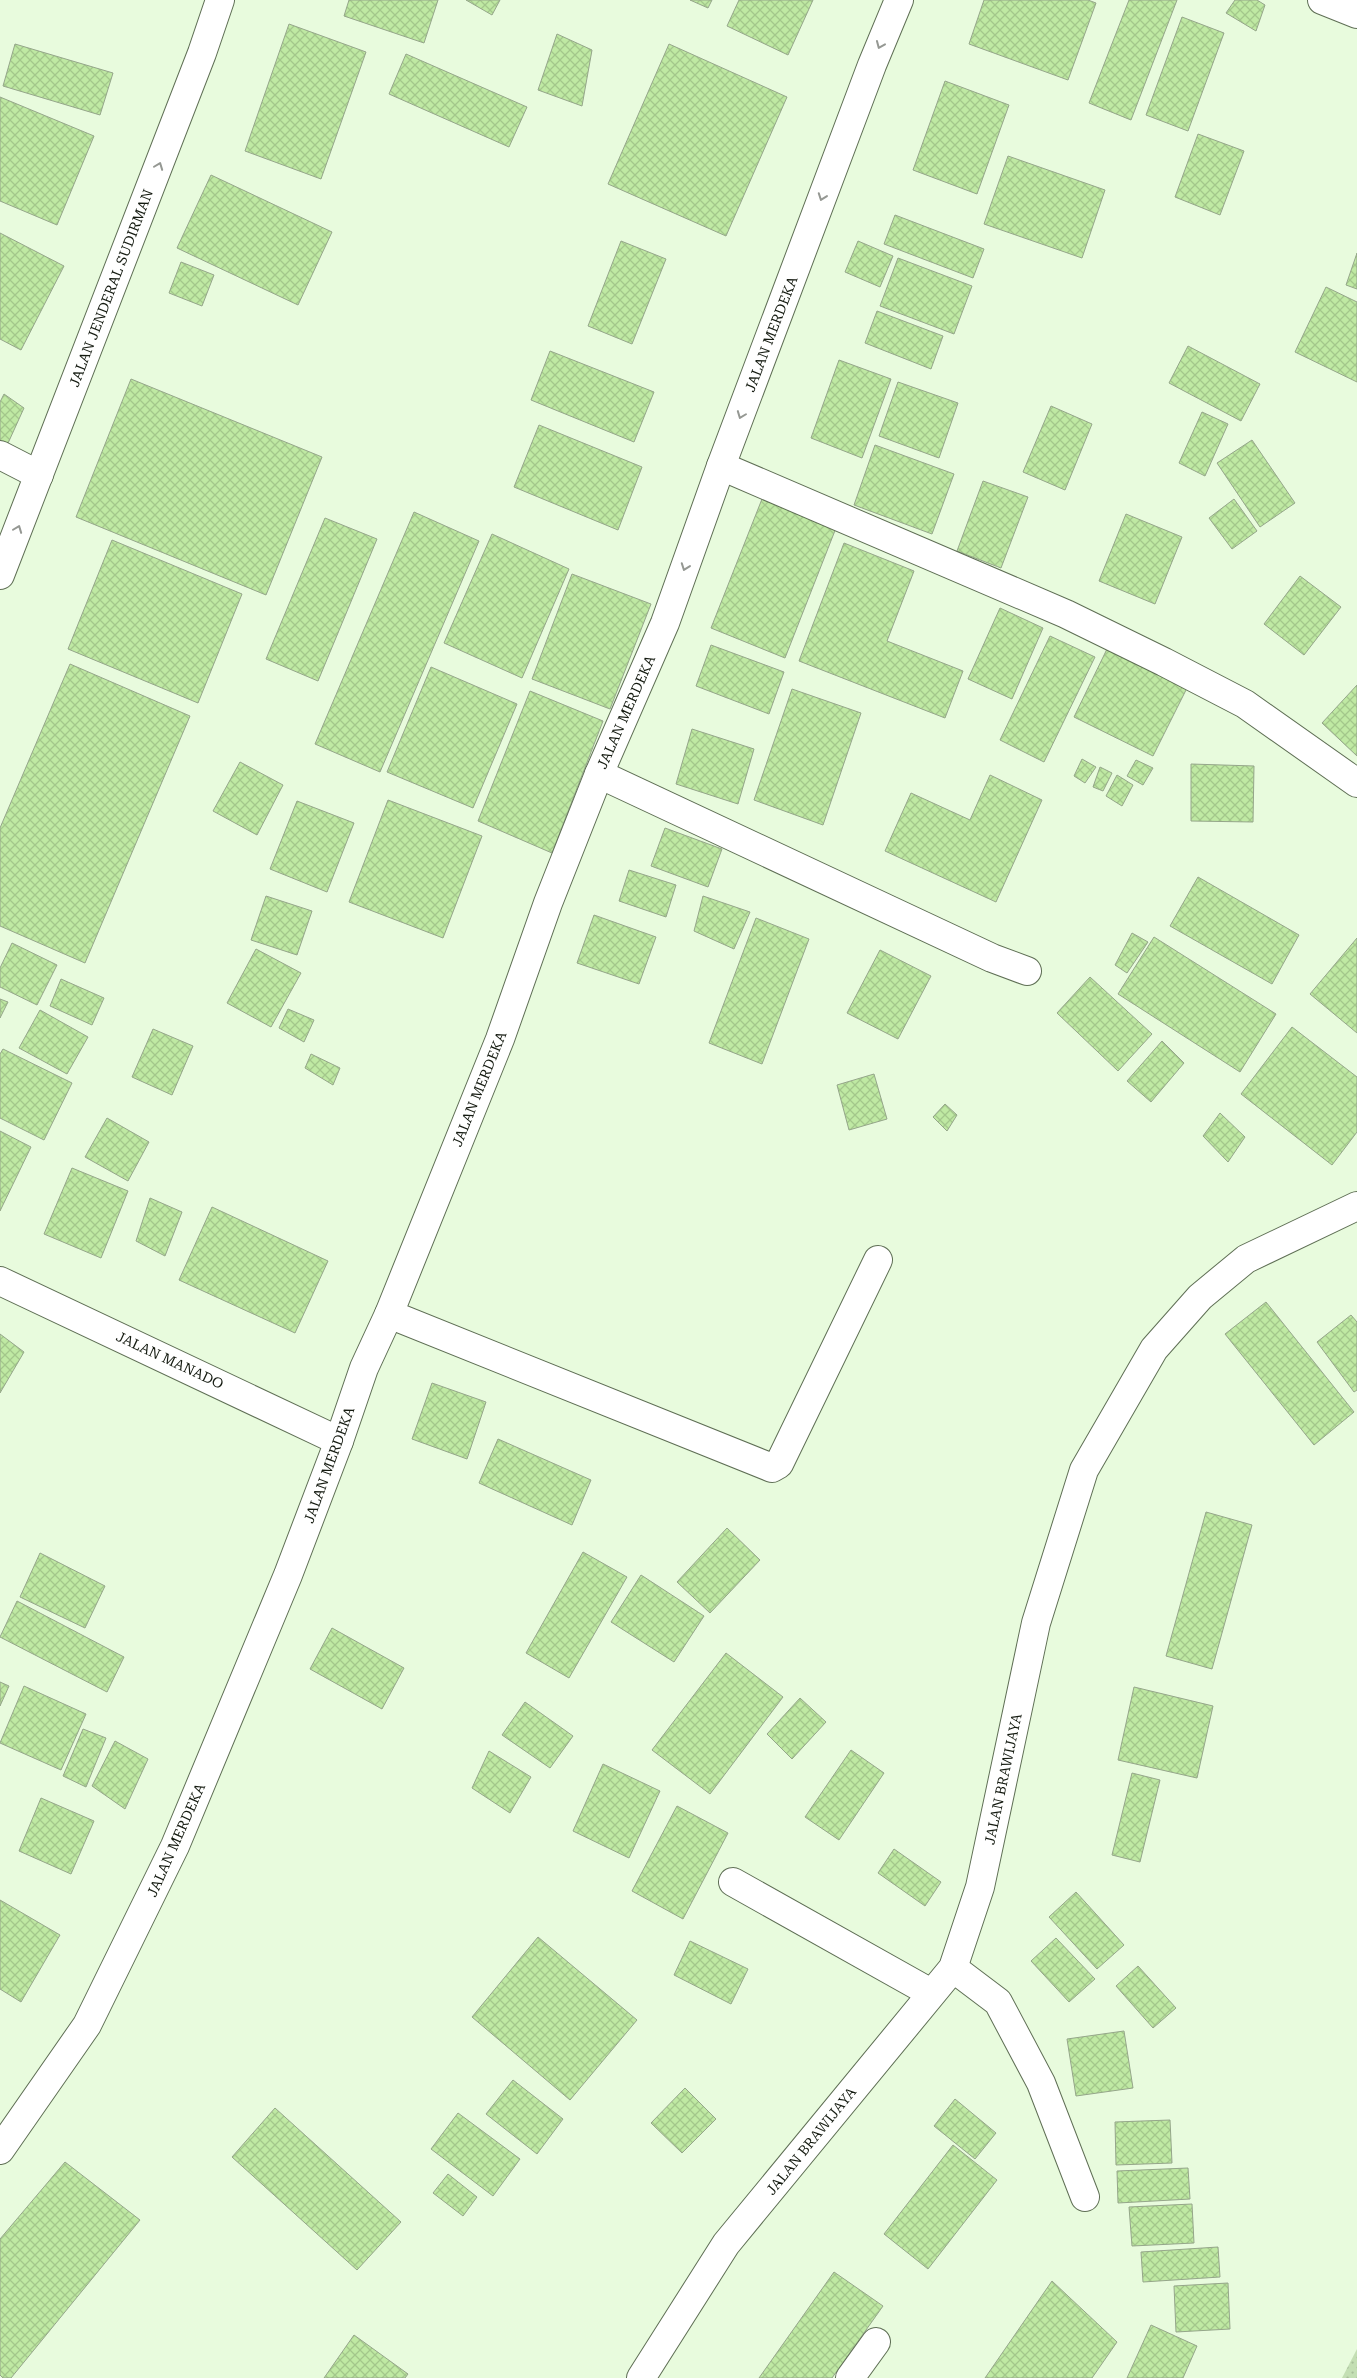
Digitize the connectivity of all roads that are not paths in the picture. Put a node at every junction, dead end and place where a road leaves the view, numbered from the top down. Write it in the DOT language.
graph roads {
  1 [pos="220,0"];
  2 [pos="899,0"];
  3 [pos="1322,0"];
  4 [pos="1357,14"];
  5 [pos="0,455"];
  6 [pos="722,466"];
  7 [pos="39,475"];
  8 [pos="0,575"];
  9 [pos="599,774"];
  10 [pos="1357,783"];
  11 [pos="1027,971"];
  12 [pos="1357,1206"];
  13 [pos="878,1260"];
  14 [pos="0,1281"];
  15 [pos="389,1314"];
  16 [pos="340,1440"];
  17 [pos="733,1882"];
  18 [pos="953,1968"];
  19 [pos="931,1993"];
  20 [pos="0,2150"];
  21 [pos="1085,2196"];
  22 [pos="876,2342"];
  23 [pos="641,2378"];
  24 [pos="850,2378"];
  7 -- 1 [label="main road, JALAN JENDERAL SUDIRMAN, one-way"];
  2 -- 6 [label="main road, JALAN MERDEKA, one-way"];
  3 -- 4 [label="main road"];
  5 -- 7 [label="main road"];
  6 -- 9 [label="main road, JALAN MERDEKA, one-way"];
  6 -- 10 [label="main road"];
  8 -- 7 [label="main road, JALAN JENDERAL SUDIRMAN, one-way"];
  9 -- 11 [label="main road"];
  9 -- 15 [label="main road, JALAN MERDEKA"];
  12 -- 18 [label="main road, JALAN BRAWIJAYA"];
  13 -- 15 [label="main road"];
  14 -- 16 [label="main road, JALAN MANADO"];
  15 -- 16 [label="main road, JALAN MERDEKA"];
  16 -- 20 [label="main road, JALAN MERDEKA"];
  17 -- 19 [label="main road"];
  18 -- 19 [label="main road, JALAN BRAWIJAYA"];
  18 -- 21 [label="main road"];
  19 -- 23 [label="main road, JALAN BRAWIJAYA"];
  22 -- 24 [label="main road"];
}
